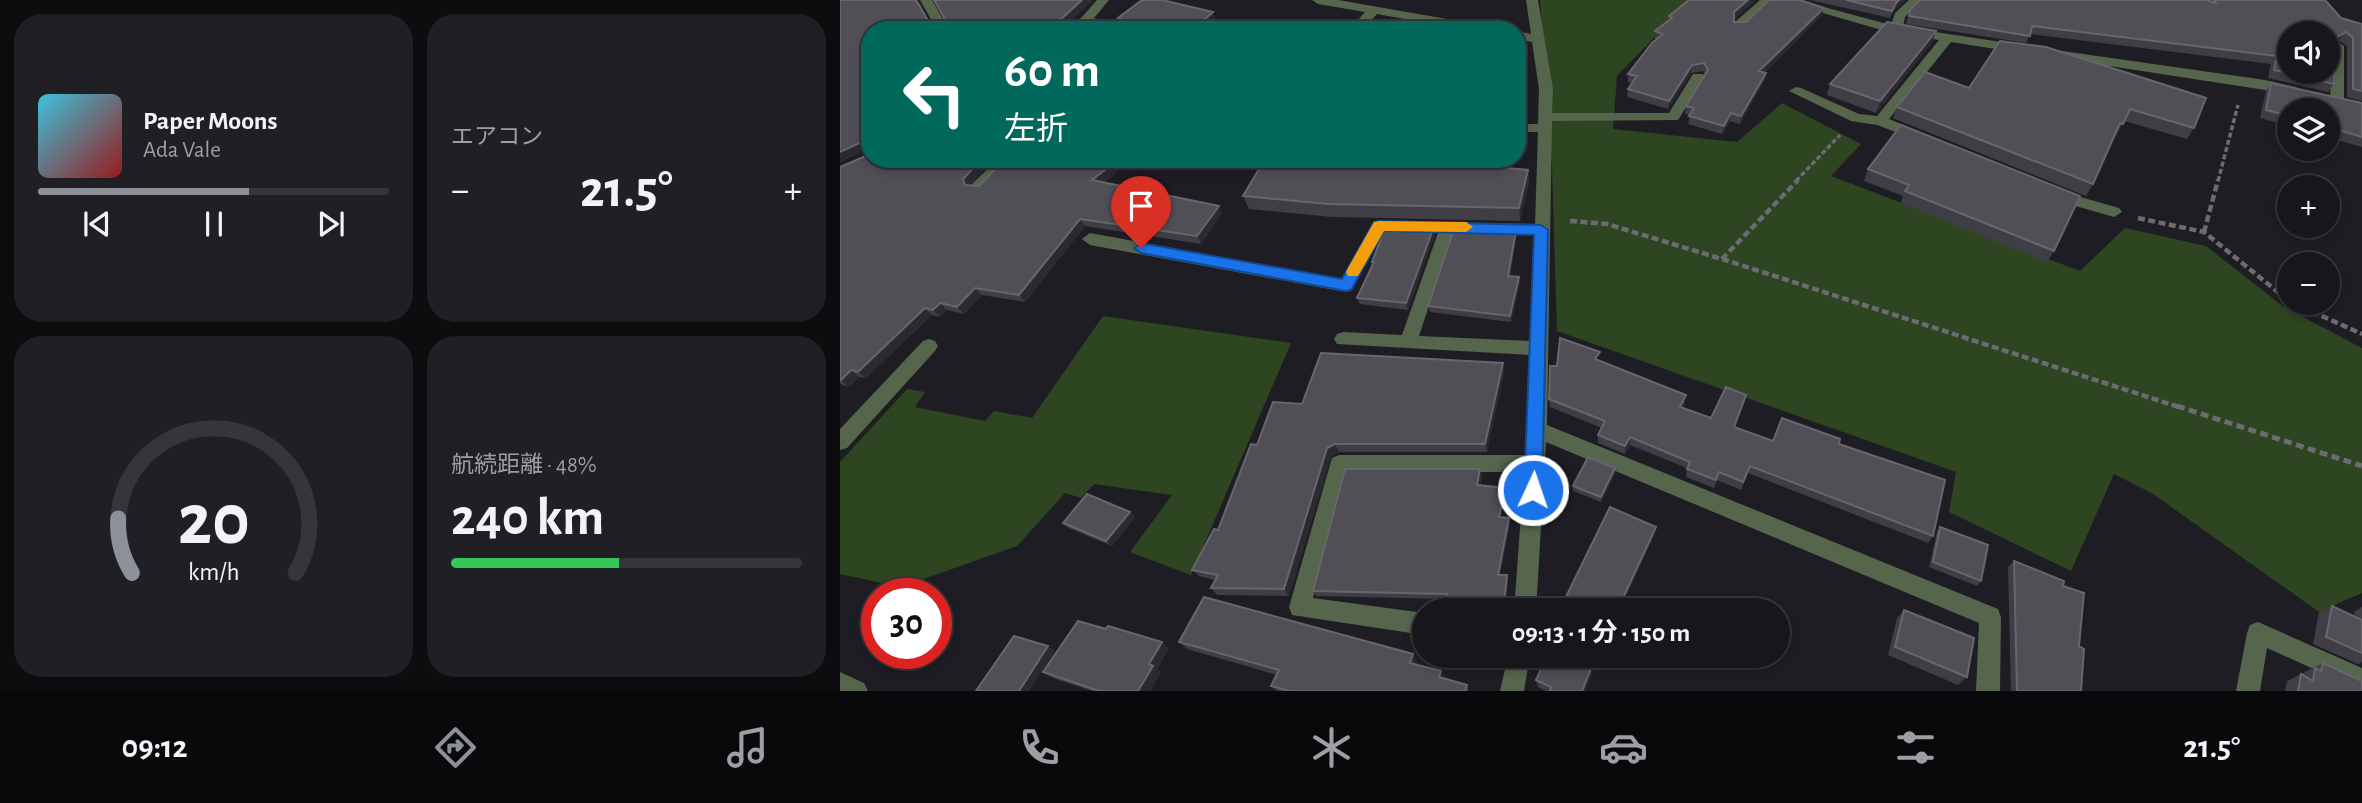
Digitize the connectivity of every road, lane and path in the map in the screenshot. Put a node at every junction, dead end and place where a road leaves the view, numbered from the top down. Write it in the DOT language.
graph roads {
  1 [pos="926,0"];
  2 [pos="1103,0"];
  3 [pos="1318,0"];
  4 [pos="1532,0"];
  5 [pos="1767,0"];
  6 [pos="1784,0"];
  7 [pos="1916,0"];
  8 [pos="1374,10"];
  9 [pos="1086,20"];
  10 [pos="938,21"];
  11 [pos="1090,21"];
  12 [pos="1364,21"];
  13 [pos="1436,21"];
  14 [pos="1897,23"];
  15 [pos="1739,25"];
  16 [pos="1526,36"];
  17 [pos="1537,38"];
  18 [pos="1947,39"];
  19 [pos="1698,77"];
  20 [pos="2244,81"];
  21 [pos="1796,91"];
  22 [pos="2301,92"];
  23 [pos="1856,118"];
  24 [pos="1880,121"];
  25 [pos="1545,123"];
  26 [pos="1526,126"];
  27 [pos="1938,145"];
  28 [pos="998,168"];
  29 [pos="978,187"];
  30 [pos="2041,189"];
  31 [pos="2114,212"];
  32 [pos="1541,224"];
  33 [pos="1448,226"];
  34 [pos="2204,232"];
  35 [pos="1090,239"];
  36 [pos="1722,259"];
  37 [pos="2277,291"];
  38 [pos="2320,315"];
  39 [pos="2362,334"];
  40 [pos="1343,339"];
  41 [pos="1408,342"];
  42 [pos="929,346"];
  43 [pos="1538,348"];
  44 [pos="1536,430"];
  45 [pos="840,442"];
  46 [pos="1534,463"];
  47 [pos="2362,466"];
  48 [pos="1526,598"];
  49 [pos="1412,622"];
  50 [pos="1517,668"];
  51 [pos="2362,680"];
  52 [pos="840,684"];
  53 [pos="856,691"];
  54 [pos="1512,691"];
  55 [pos="1988,691"];
  56 [pos="2248,691"];
  1 -- 10 [label="street"];
  2 -- 9 [label="street"];
  3 -- 8 [label="street"];
  4 -- 17 [label="street"];
  5 -- 15 [label="street"];
  6 -- 14 [label="street"];
  7 -- 14 [label="street"];
  8 -- 12 [label="street"];
  8 -- 13 [label="street"];
  9 -- 11 [label="street"];
  14 -- 18 [label="street"];
  16 -- 17 [label="street"];
  17 -- 25 [label="street"];
  18 -- 20 [label="street"];
  18 -- 24 [label="street"];
  19 -- 25 [label="street"];
  20 -- 22 [label="street"];
  20 -- 34 [label="path"];
  21 -- 23 [label="street"];
  23 -- 24 [label="street"];
  23 -- 36 [label="path"];
  24 -- 27 [label="street"];
  25 -- 26 [label="street"];
  25 -- 32 [label="street"];
  28 -- 29 [label="street"];
  30 -- 31 [label="street"];
  31 -- 34 [label="path"];
  32 -- 33 [label="street"];
  32 -- 36 [label="path"];
  32 -- 43 [label="street"];
  33 -- 35 [label="street"];
  33 -- 41 [label="street"];
  34 -- 37 [label="path"];
  36 -- 47 [label="path"];
  38 -- 39 [label="path"];
  40 -- 41 [label="street"];
  41 -- 43 [label="street"];
  42 -- 45 [label="street"];
  43 -- 44 [label="street"];
  44 -- 46 [label="street"];
  44 -- 55 [label="street"];
  46 -- 48 [label="street"];
  46 -- 49 [label="street"];
  50 -- 54 [label="street"];
  51 -- 56 [label="street"];
  52 -- 53 [label="street"];
}
